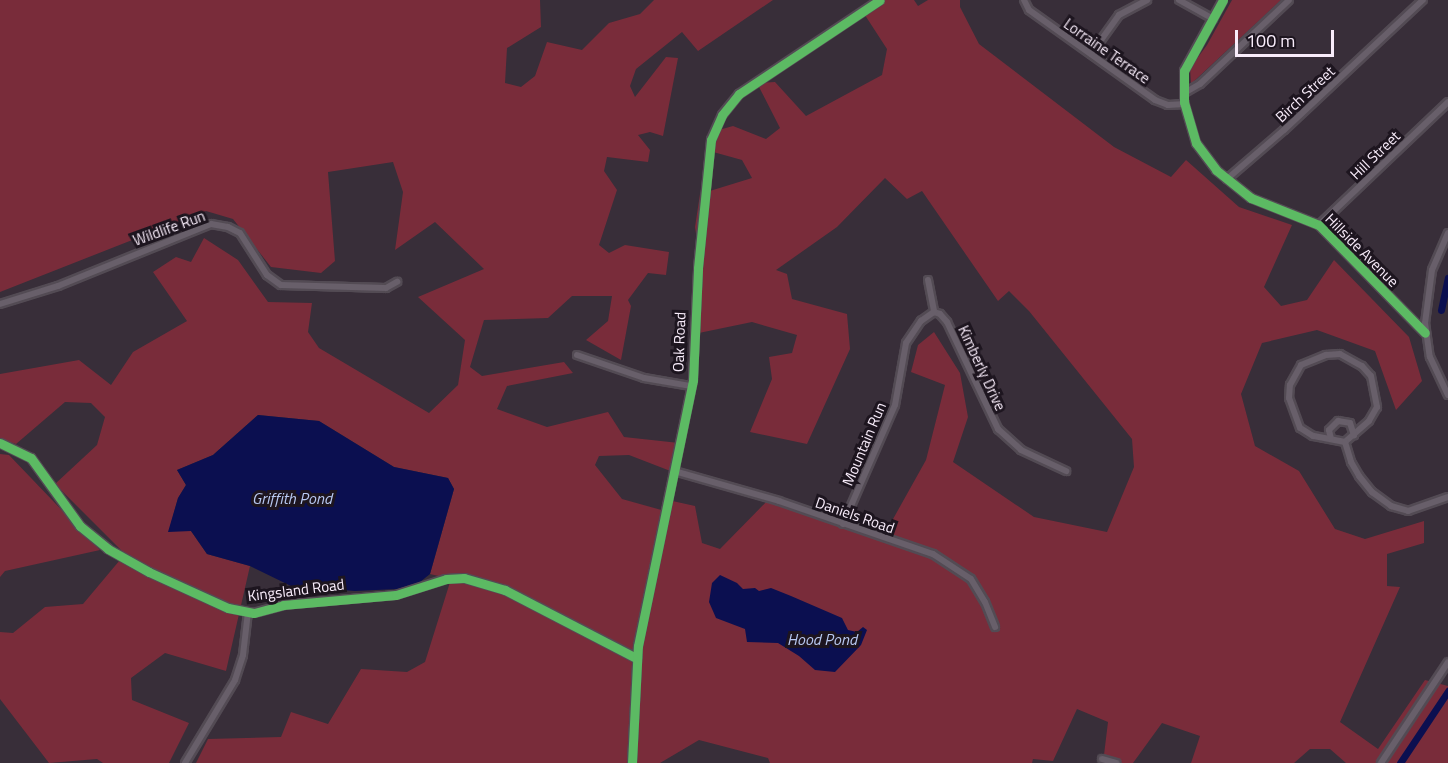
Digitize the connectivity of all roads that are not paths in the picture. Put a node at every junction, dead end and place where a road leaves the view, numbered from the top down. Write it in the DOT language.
graph roads {
  1 [pos="880,0"];
  2 [pos="1024,0"];
  3 [pos="1147,0"];
  4 [pos="1179,0"];
  5 [pos="1223,0"];
  6 [pos="1289,0"];
  7 [pos="1423,0"];
  8 [pos="1213,19"];
  9 [pos="1091,54"];
  10 [pos="1186,92"];
  11 [pos="1448,102"];
  12 [pos="1185,104"];
  13 [pos="1227,179"];
  14 [pos="1319,225"];
  15 [pos="1448,233"];
  16 [pos="928,280"];
  17 [pos="397,282"];
  18 [pos="0,304"];
  19 [pos="934,312"];
  20 [pos="1425,333"];
  21 [pos="577,355"];
  22 [pos="691,386"];
  23 [pos="1448,395"];
  24 [pos="1354,435"];
  25 [pos="1331,439"];
  26 [pos="1345,442"];
  27 [pos="0,443"];
  28 [pos="674,471"];
  29 [pos="1066,471"];
  30 [pos="1448,497"];
  31 [pos="843,524"];
  32 [pos="248,612"];
  33 [pos="994,627"];
  34 [pos="636,658"];
  35 [pos="1448,662"];
  36 [pos="1102,759"];
  37 [pos="185,763"];
  38 [pos="632,763"];
  39 [pos="1116,763"];
  40 [pos="1380,763"];
  1 -- 22 [label="street, Oak Road"];
  2 -- 9 [label="street, Lorraine Terrace"];
  3 -- 9 [label="street"];
  4 -- 8 [label="street"];
  5 -- 8 [label="street, Hillside Avenue"];
  6 -- 10 [label="street"];
  7 -- 13 [label="street, Birch Street"];
  8 -- 10 [label="street, Hillside Avenue"];
  9 -- 12 [label="street, Lorraine Terrace"];
  10 -- 12 [label="street, Hillside Avenue"];
  11 -- 14 [label="street, Hill Street"];
  12 -- 13 [label="street, Hillside Avenue"];
  13 -- 14 [label="street, Hillside Avenue"];
  14 -- 20 [label="street, Hillside Avenue"];
  15 -- 20 [label="street"];
  16 -- 19 [label="street, Kimberly Drive"];
  17 -- 18 [label="street, Wildlife Run"];
  19 -- 29 [label="street, Kimberly Drive"];
  19 -- 31 [label="street, Mountain Run"];
  20 -- 23 [label="street"];
  21 -- 22 [label="street"];
  22 -- 28 [label="street, Oak Road"];
  24 -- 25 [label="street"];
  24 -- 25 [label="street"];
  24 -- 26 [label="street"];
  25 -- 26 [label="street"];
  26 -- 30 [label="street"];
  27 -- 32 [label="street, Kingsland Road"];
  28 -- 31 [label="street, Daniels Road"];
  28 -- 34 [label="street, Oak Road"];
  31 -- 33 [label="street, Daniels Road"];
  32 -- 34 [label="street, Kingsland Road"];
  32 -- 37 [label="street"];
  34 -- 38 [label="street, Oak Road"];
  35 -- 40 [label="street"];
  36 -- 39 [label="street"];
}
